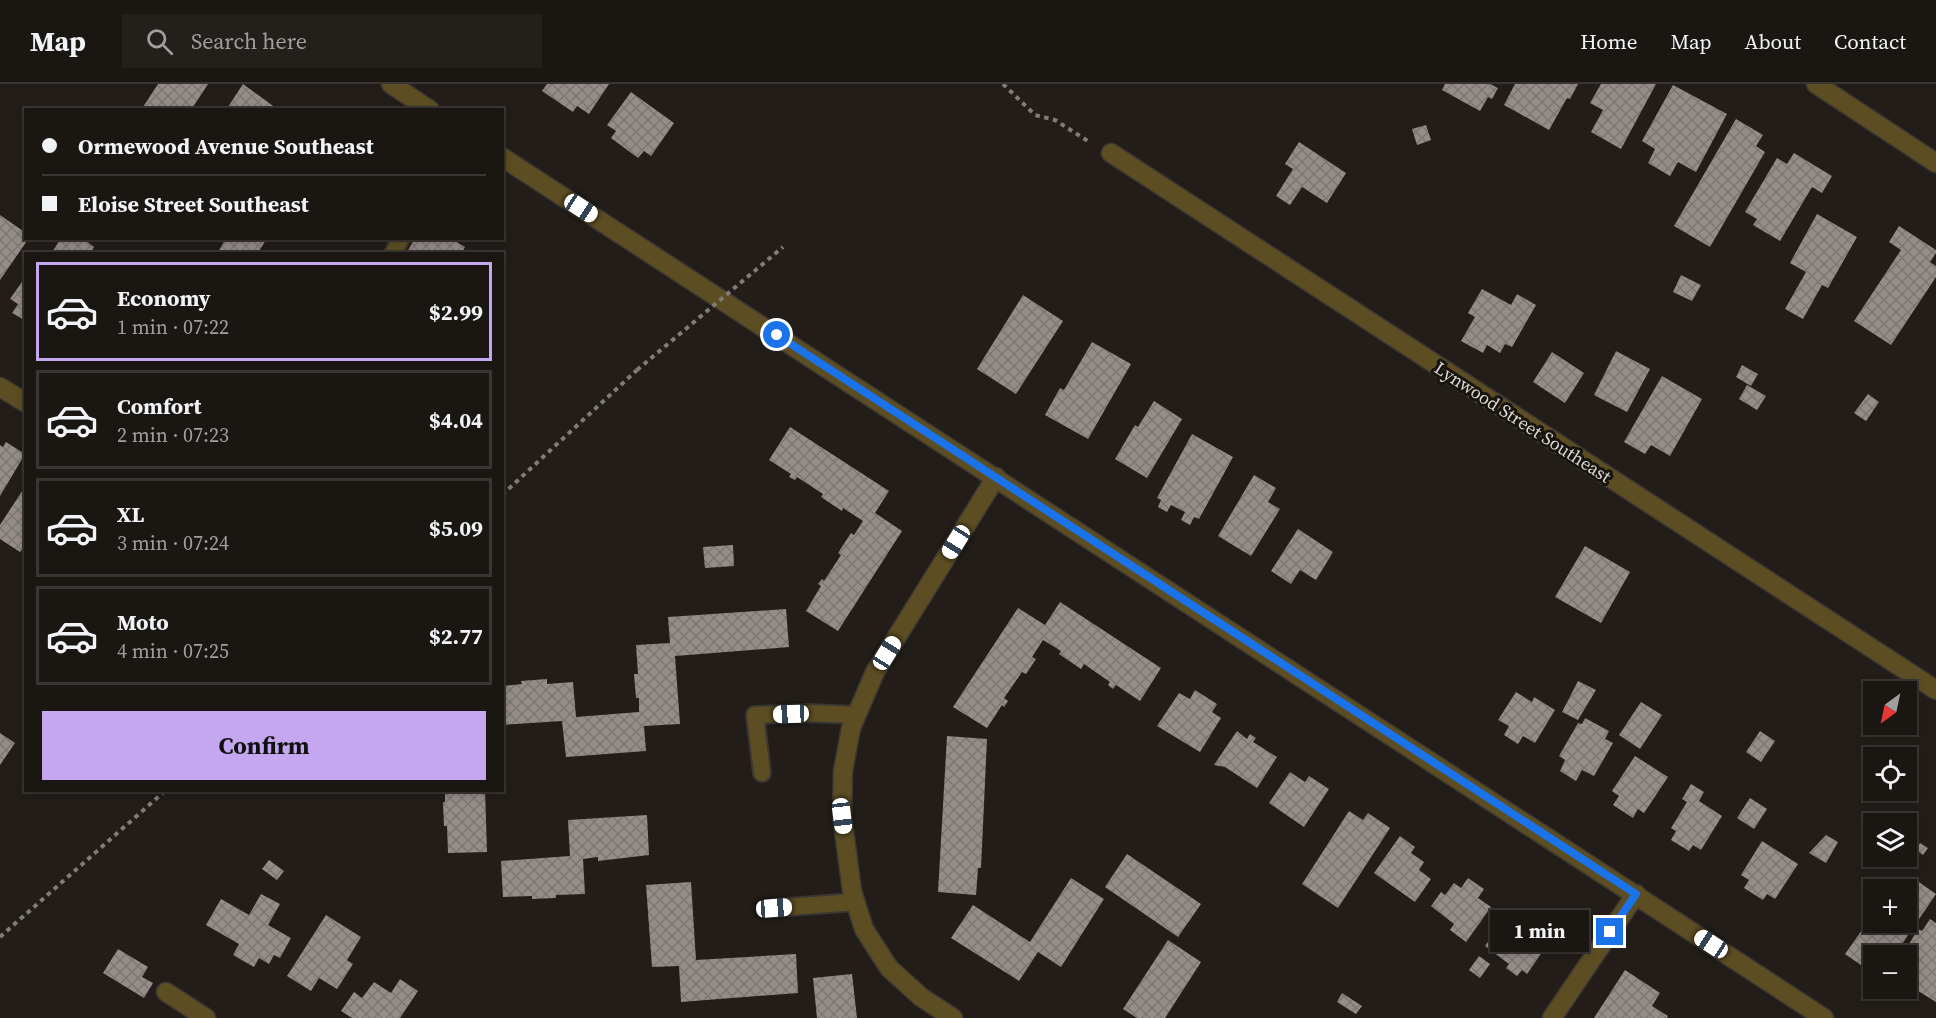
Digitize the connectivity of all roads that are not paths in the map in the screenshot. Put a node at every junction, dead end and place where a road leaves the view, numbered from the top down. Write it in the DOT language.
graph roads {
  1 [pos="391,84"];
  2 [pos="1816,84"];
  3 [pos="427,108"];
  4 [pos="1111,153"];
  5 [pos="504,158"];
  6 [pos="1936,163"];
  7 [pos="0,387"];
  8 [pos="24,402"];
  9 [pos="996,477"];
  10 [pos="1936,690"];
  11 [pos="857,715"];
  12 [pos="762,773"];
  13 [pos="1636,894"];
  14 [pos="855,902"];
  15 [pos="774,908"];
  16 [pos="166,992"];
  17 [pos="207,1018"];
  18 [pos="953,1018"];
  19 [pos="1552,1018"];
  20 [pos="1824,1018"];
  1 -- 3 [label="street"];
  2 -- 6 [label="street"];
  4 -- 10 [label="street, Lynwood Street Southeast"];
  5 -- 9 [label="street"];
  7 -- 8 [label="street"];
  9 -- 11 [label="street"];
  9 -- 13 [label="street"];
  11 -- 12 [label="lane"];
  11 -- 14 [label="street"];
  13 -- 19 [label="street"];
  13 -- 20 [label="street"];
  14 -- 15 [label="lane"];
  14 -- 18 [label="street"];
  16 -- 17 [label="street"];
}
